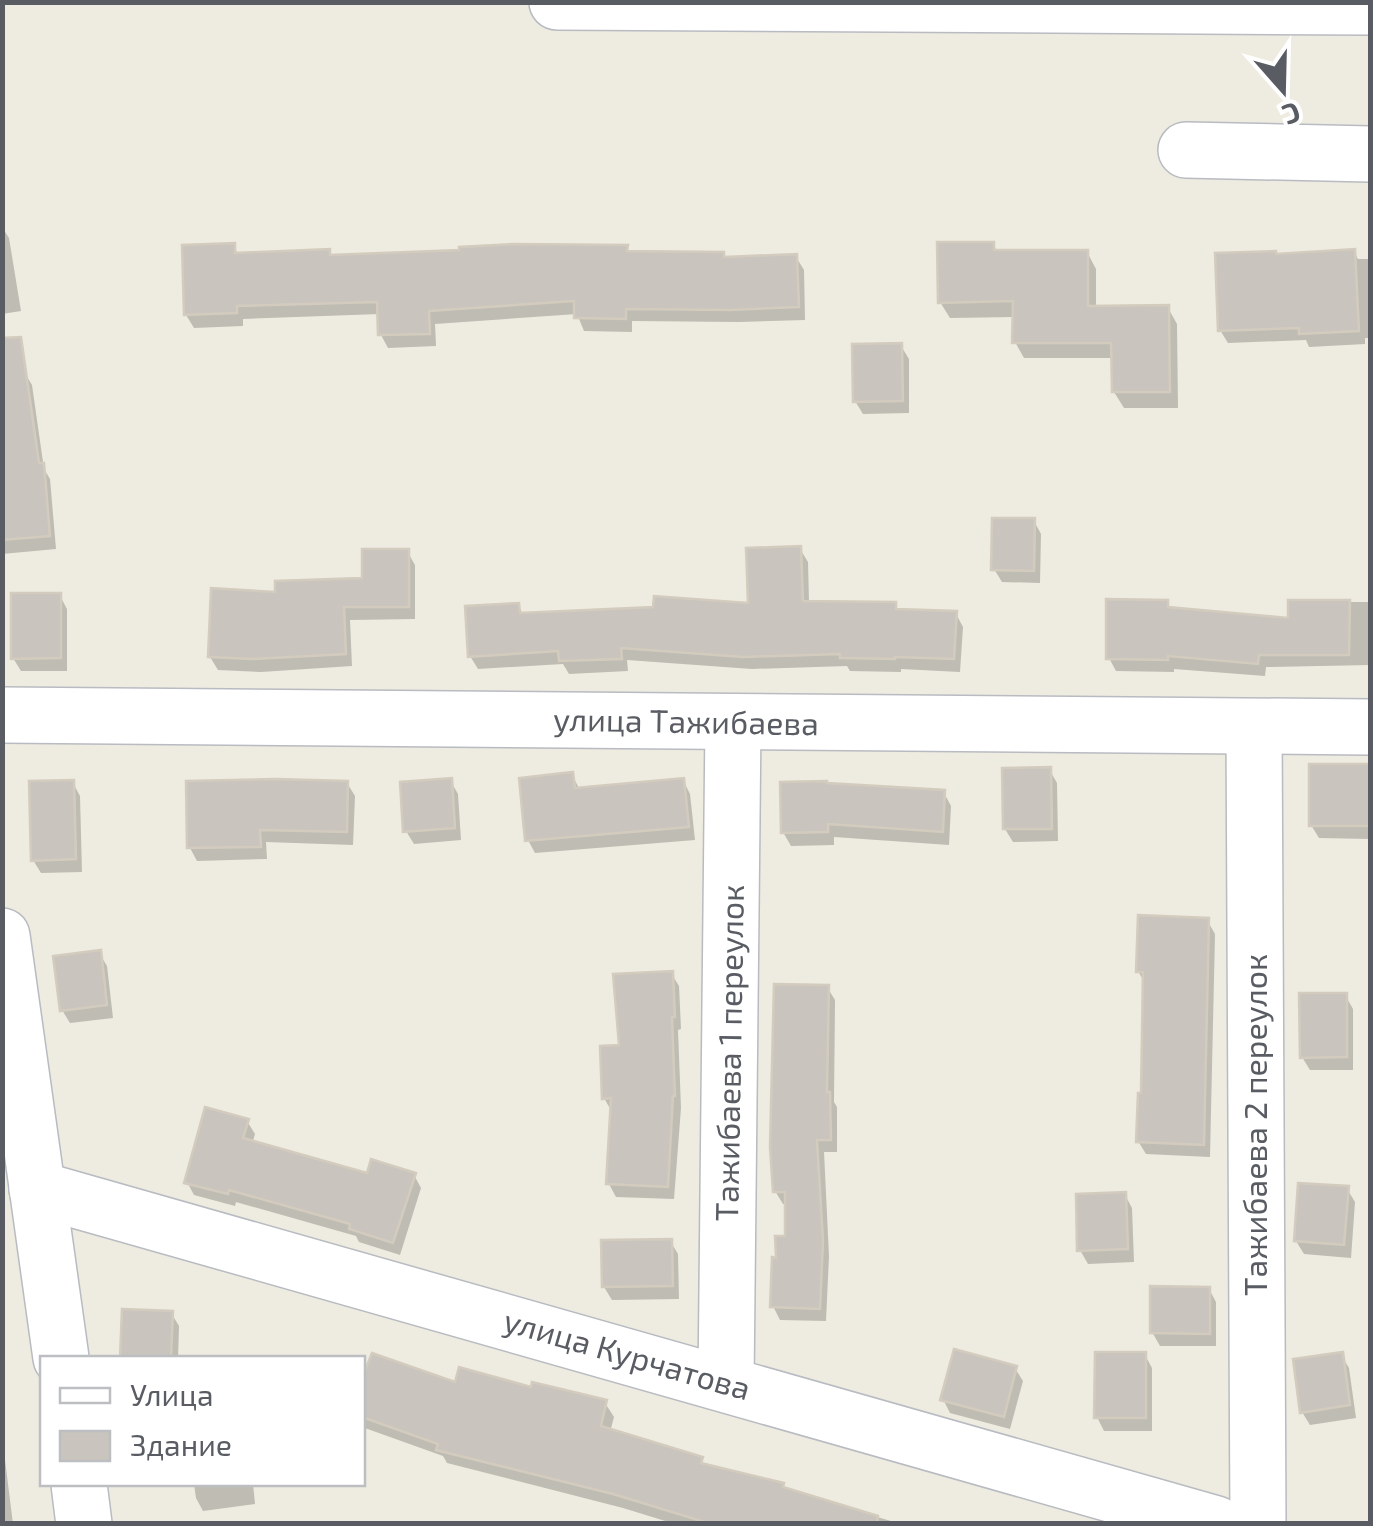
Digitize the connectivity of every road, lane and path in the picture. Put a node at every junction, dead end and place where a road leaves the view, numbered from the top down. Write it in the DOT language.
graph roads {
  1 [pos="557,2"];
  2 [pos="1370,8"];
  3 [pos="1186,150"];
  4 [pos="1370,154"];
  5 [pos="2,715"];
  6 [pos="733,723"];
  7 [pos="1254,727"];
  8 [pos="1370,727"];
  9 [pos="2,936"];
  10 [pos="37,1189"];
  11 [pos="61,1356"];
  12 [pos="726,1383"];
  13 [pos="79,1486"];
  14 [pos="84,1524"];
  15 [pos="1216,1524"];
  16 [pos="1258,1524"];
  1 -- 2 [label="street"];
  3 -- 4 [label="street"];
  5 -- 6 [label="street, улица Тажибаева"];
  6 -- 7 [label="street, улица Тажибаева"];
  6 -- 12 [label="street, Тажибаева 1 переулок"];
  7 -- 8 [label="street, улица Тажибаева"];
  7 -- 16 [label="street, Тажибаева 2 переулок"];
  9 -- 10 [label="street"];
  10 -- 11 [label="street"];
  10 -- 12 [label="street, улица Курчатова"];
  12 -- 15 [label="street, улица Курчатова"];
  13 -- 14 [label="street"];
}
